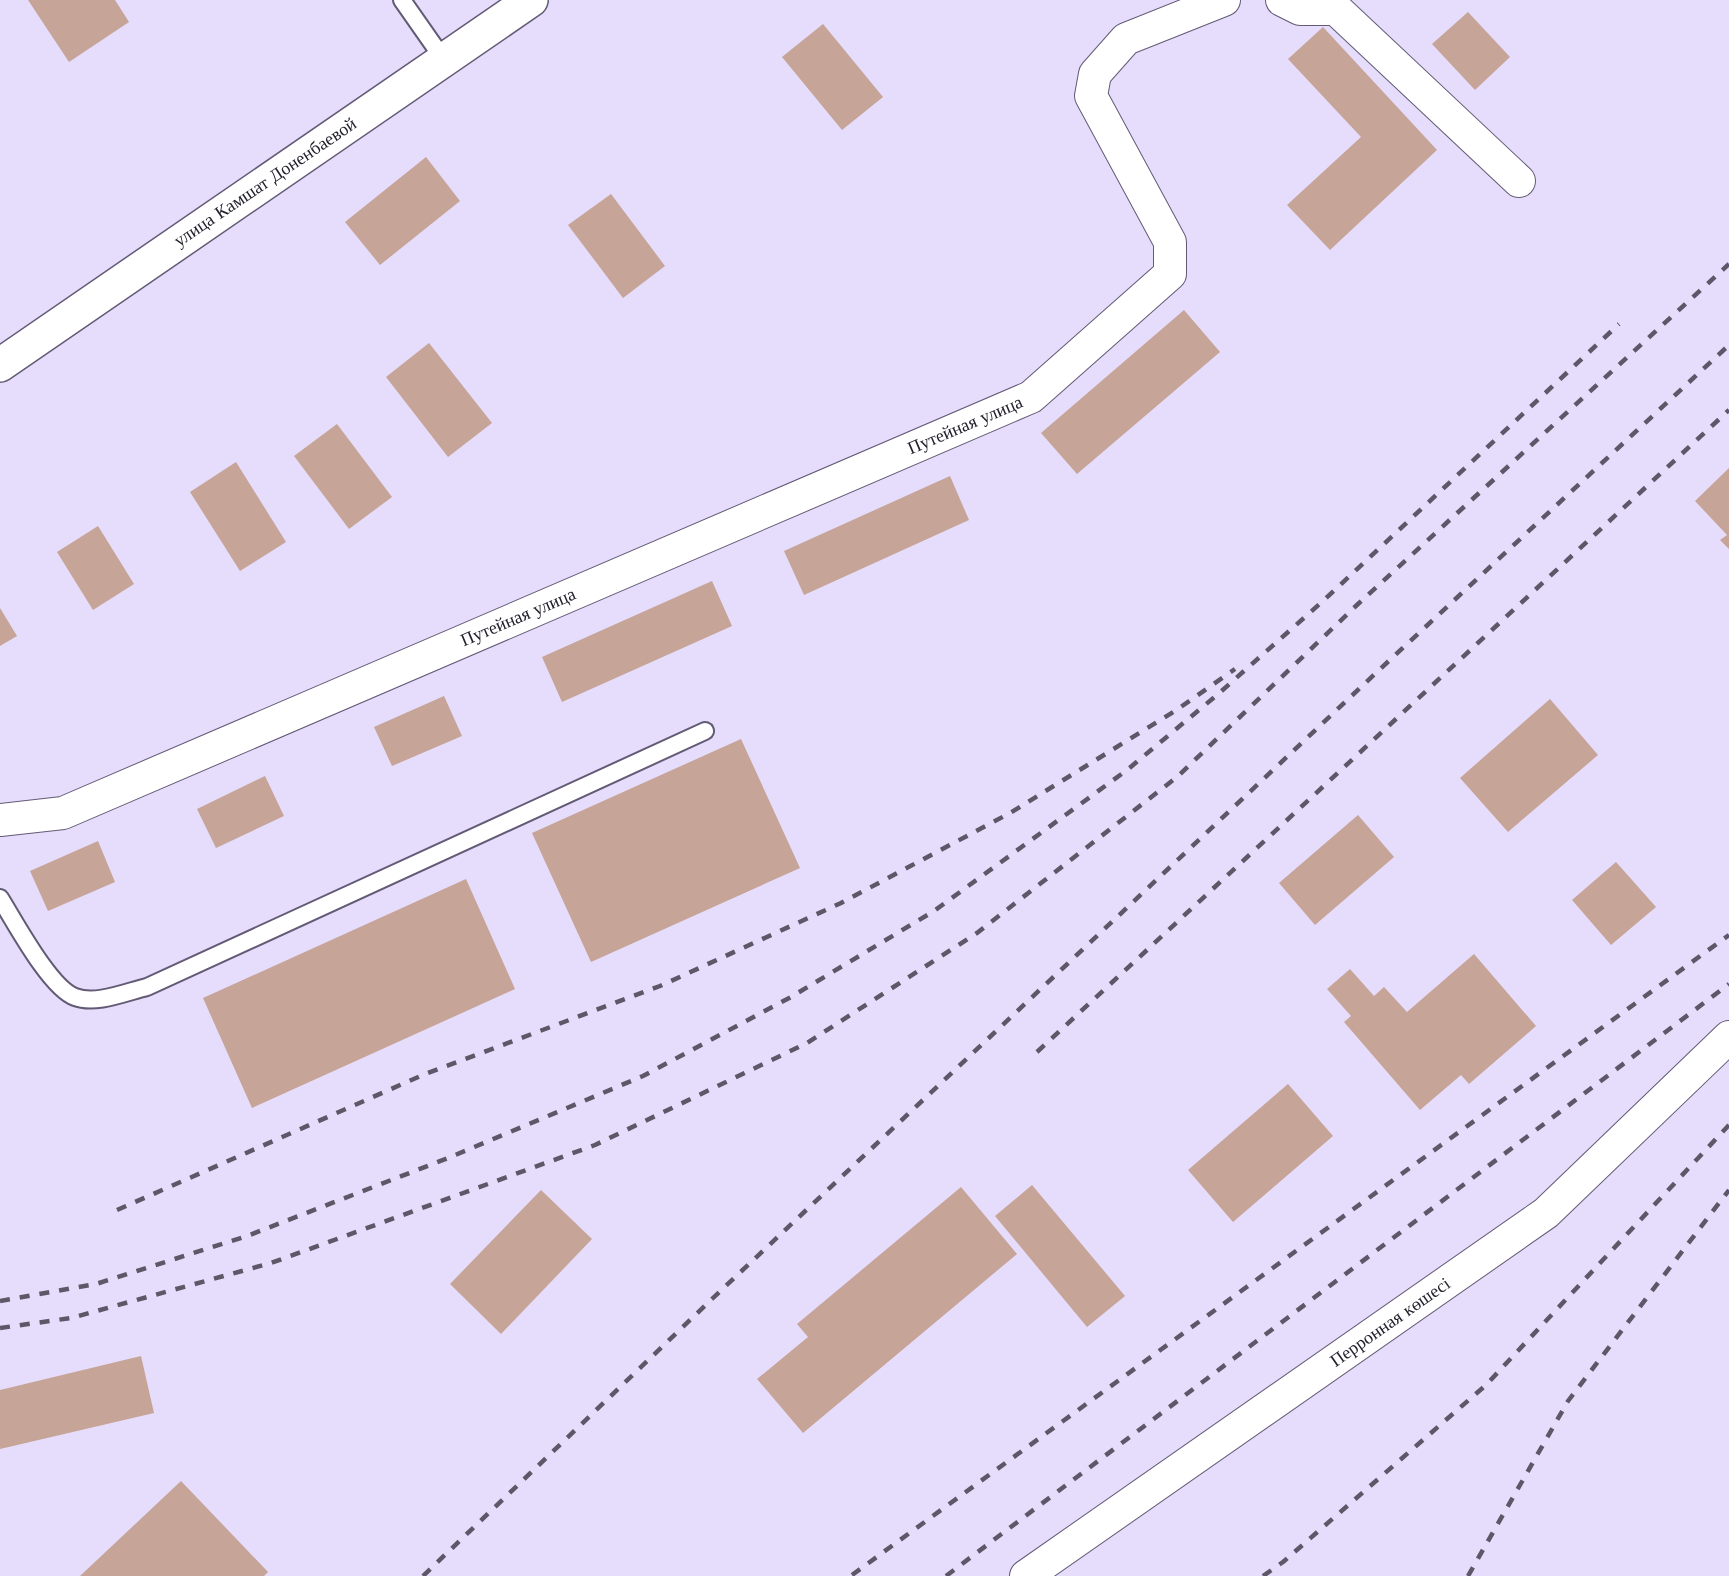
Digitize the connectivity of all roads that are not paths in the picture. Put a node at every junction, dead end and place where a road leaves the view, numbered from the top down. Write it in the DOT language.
graph roads {
  1 [pos="402,0"];
  2 [pos="531,0"];
  3 [pos="1224,0"];
  4 [pos="1282,0"];
  5 [pos="444,60"];
  6 [pos="1519,181"];
  7 [pos="0,365"];
  8 [pos="705,731"];
  9 [pos="0,820"];
  10 [pos="0,898"];
  11 [pos="1729,1037"];
  12 [pos="1026,1576"];
  1 -- 5 [label="lane"];
  2 -- 5 [label="street, улица Камшат Доненбаевой"];
  3 -- 9 [label="street, Путейная улица"];
  4 -- 6 [label="street"];
  5 -- 7 [label="street, улица Камшат Доненбаевой"];
  8 -- 10 [label="lane"];
  11 -- 12 [label="street, Перронная көшесі"];
}
